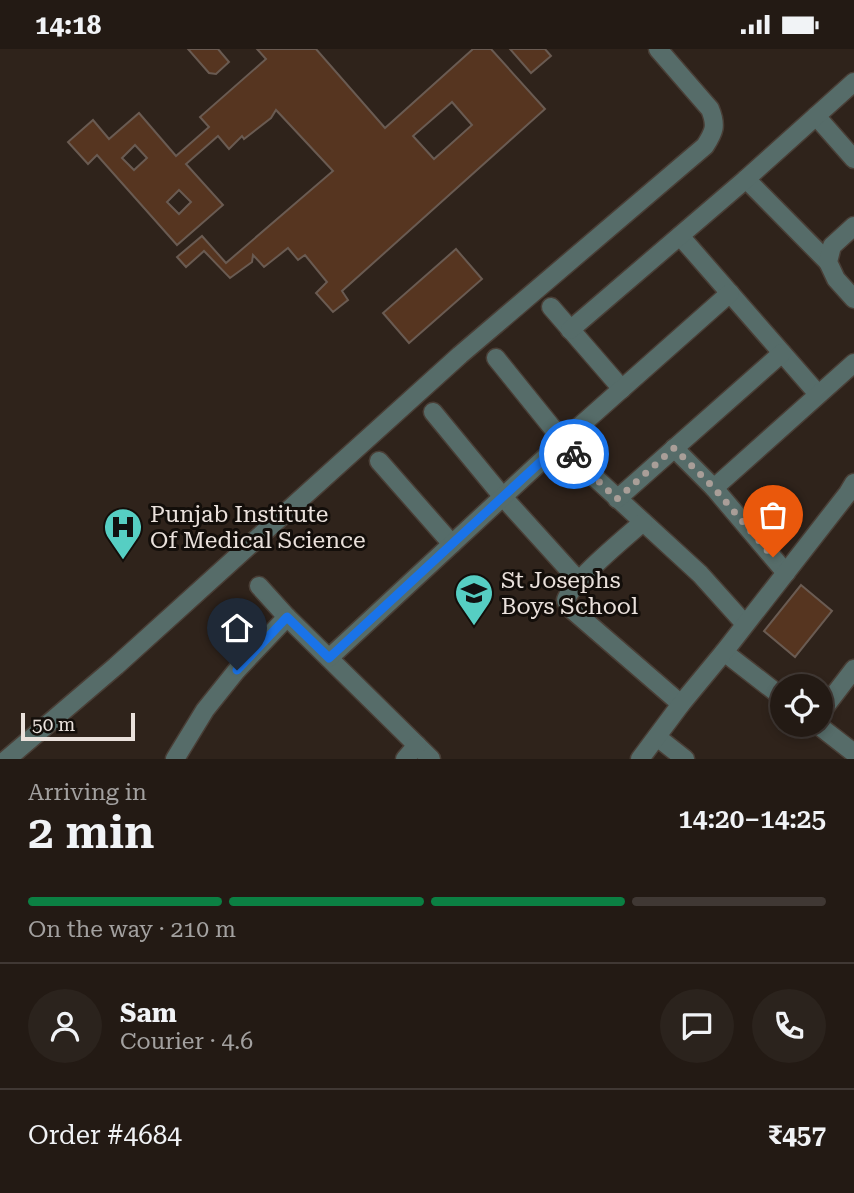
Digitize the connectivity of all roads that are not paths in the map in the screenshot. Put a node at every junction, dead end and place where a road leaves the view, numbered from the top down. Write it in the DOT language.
graph roads {
  1 [pos="658,49"];
  2 [pos="854,82"];
  3 [pos="816,116"];
  4 [pos="854,159"];
  5 [pos="746,179"];
  6 [pos="854,226"];
  7 [pos="680,236"];
  8 [pos="828,263"];
  9 [pos="730,293"];
  10 [pos="854,299"];
  11 [pos="551,307"];
  12 [pos="570,330"];
  13 [pos="782,353"];
  14 [pos="496,358"];
  15 [pos="854,363"];
  16 [pos="622,389"];
  17 [pos="818,394"];
  18 [pos="433,412"];
  19 [pos="563,441"];
  20 [pos="674,448"];
  21 [pos="379,461"];
  22 [pos="854,483"];
  23 [pos="714,488"];
  24 [pos="503,497"];
  25 [pos="617,499"];
  26 [pos="643,522"];
  27 [pos="452,544"];
  28 [pos="786,573"];
  29 [pos="579,581"];
  30 [pos="259,586"];
  31 [pos="287,617"];
  32 [pos="746,624"];
  33 [pos="724,652"];
  34 [pos="329,658"];
  35 [pos="854,669"];
  36 [pos="770,688"];
  37 [pos="833,696"];
  38 [pos="681,703"];
  39 [pos="657,737"];
  40 [pos="833,737"];
  41 [pos="411,752"];
  42 [pos="854,753"];
  43 [pos="7,759"];
  44 [pos="175,759"];
  45 [pos="431,759"];
  46 [pos="640,759"];
  47 [pos="685,759"];
  1 -- 43 [label="street"];
  2 -- 3 [label="street"];
  3 -- 4 [label="street"];
  3 -- 5 [label="street"];
  5 -- 7 [label="street"];
  5 -- 8 [label="street"];
  6 -- 8 [label="street"];
  7 -- 9 [label="street"];
  7 -- 12 [label="street"];
  8 -- 10 [label="street"];
  9 -- 13 [label="street"];
  9 -- 16 [label="street"];
  11 -- 12 [label="street"];
  12 -- 16 [label="street"];
  13 -- 17 [label="street"];
  13 -- 20 [label="street"];
  14 -- 19 [label="street"];
  15 -- 17 [label="street"];
  16 -- 19 [label="street"];
  17 -- 23 [label="street"];
  18 -- 24 [label="street"];
  19 -- 24 [label="street"];
  19 -- 25 [label="street"];
  20 -- 23 [label="street"];
  20 -- 25 [label="street"];
  21 -- 27 [label="street"];
  22 -- 28 [label="street"];
  23 -- 28 [label="street"];
  24 -- 27 [label="street"];
  24 -- 29 [label="street"];
  25 -- 26 [label="street"];
  26 -- 29 [label="street"];
  26 -- 32 [label="street"];
  27 -- 34 [label="street"];
  28 -- 32 [label="street"];
  29 -- 38 [label="street"];
  30 -- 31 [label="street"];
  31 -- 34 [label="street"];
  31 -- 44 [label="street"];
  32 -- 33 [label="street"];
  33 -- 36 [label="street"];
  33 -- 38 [label="street"];
  34 -- 41 [label="street"];
  35 -- 37 [label="street"];
  38 -- 39 [label="street"];
  39 -- 46 [label="street"];
  39 -- 47 [label="street"];
  40 -- 42 [label="street"];
  41 -- 45 [label="street"];
}
